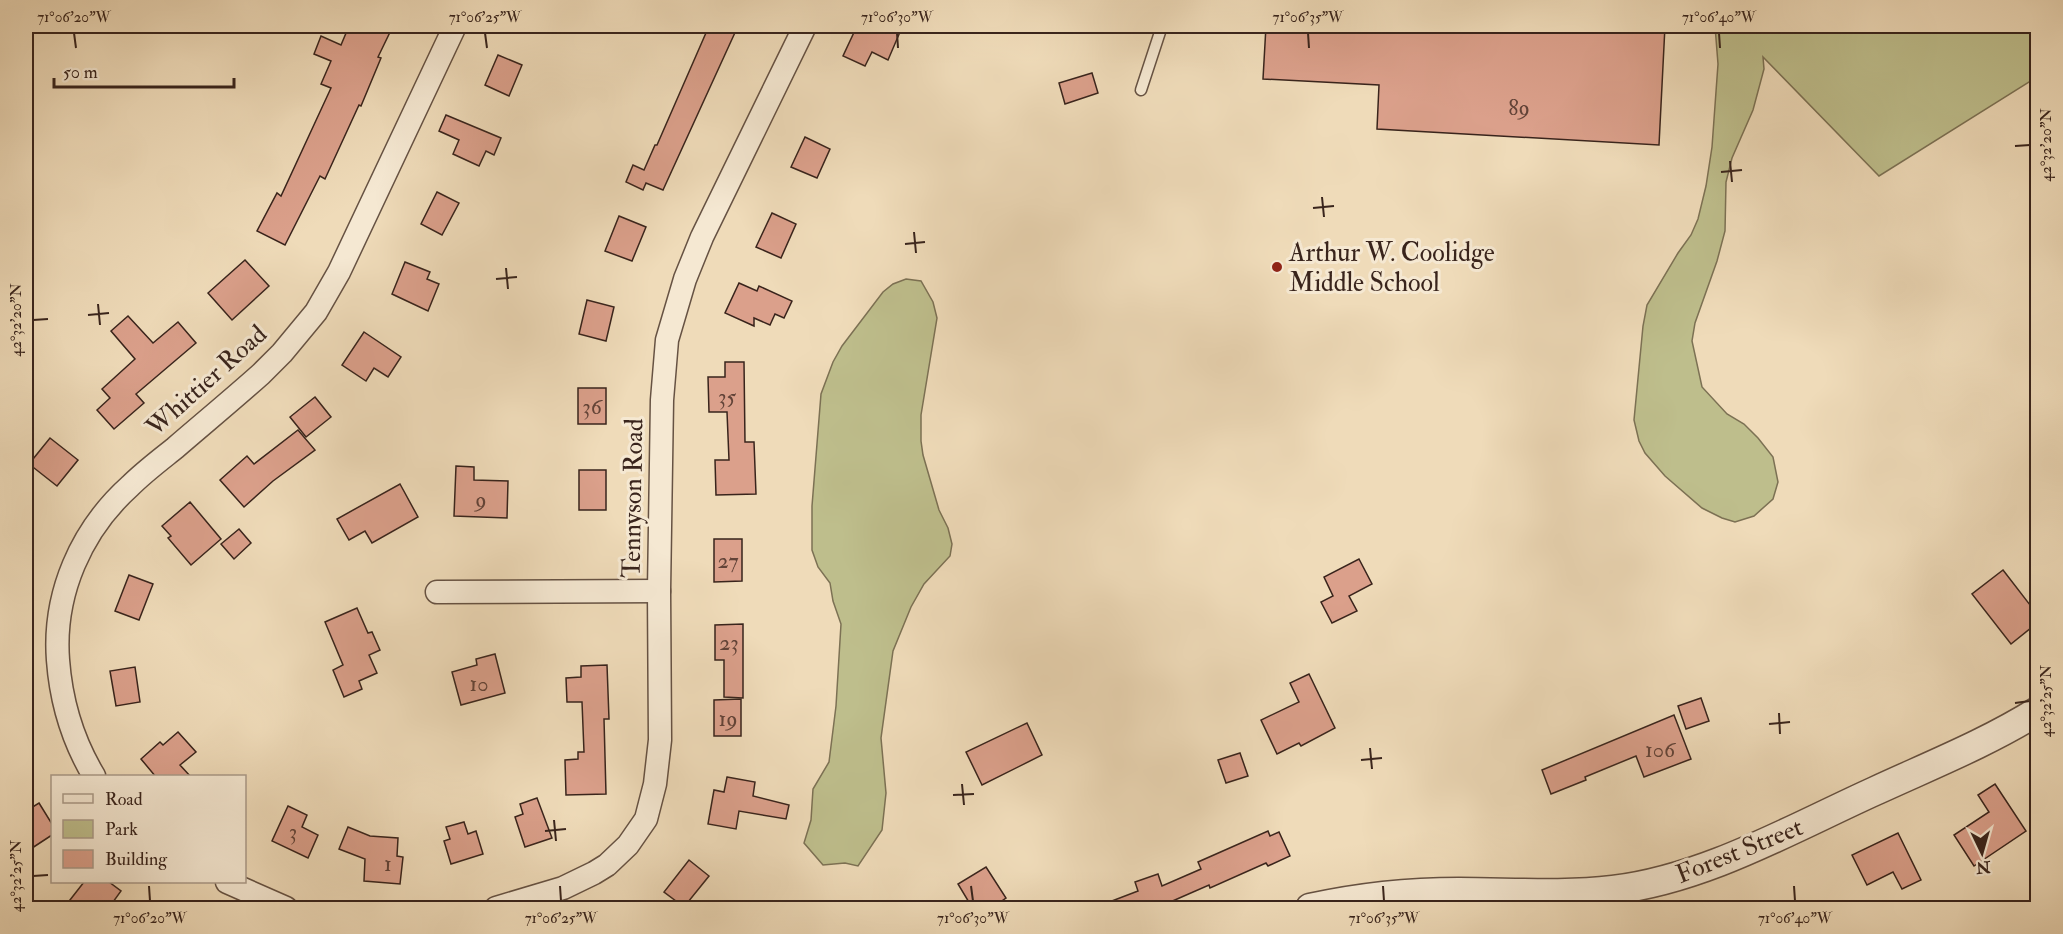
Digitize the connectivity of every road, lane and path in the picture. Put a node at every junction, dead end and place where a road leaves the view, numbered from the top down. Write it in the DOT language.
graph roads {
  1 [pos="455,26"];
  2 [pos="805,26"];
  3 [pos="1162,26"];
  4 [pos="1141,90"];
  5 [pos="659,591"];
  6 [pos="437,592"];
  7 [pos="2037,711"];
  8 [pos="93,775"];
  9 [pos="228,883"];
  10 [pos="1576,901"];
  11 [pos="286,909"];
  12 [pos="496,909"];
  13 [pos="1310,909"];
  1 -- 8 [label="street, Whittier Road"];
  2 -- 5 [label="street, Tennyson Road"];
  3 -- 4 [label="lane"];
  5 -- 6 [label="street"];
  5 -- 12 [label="street, Tennyson Road"];
  7 -- 10 [label="street, Forest Street"];
  9 -- 11 [label="street"];
  10 -- 13 [label="street, Forest Street"];
}
